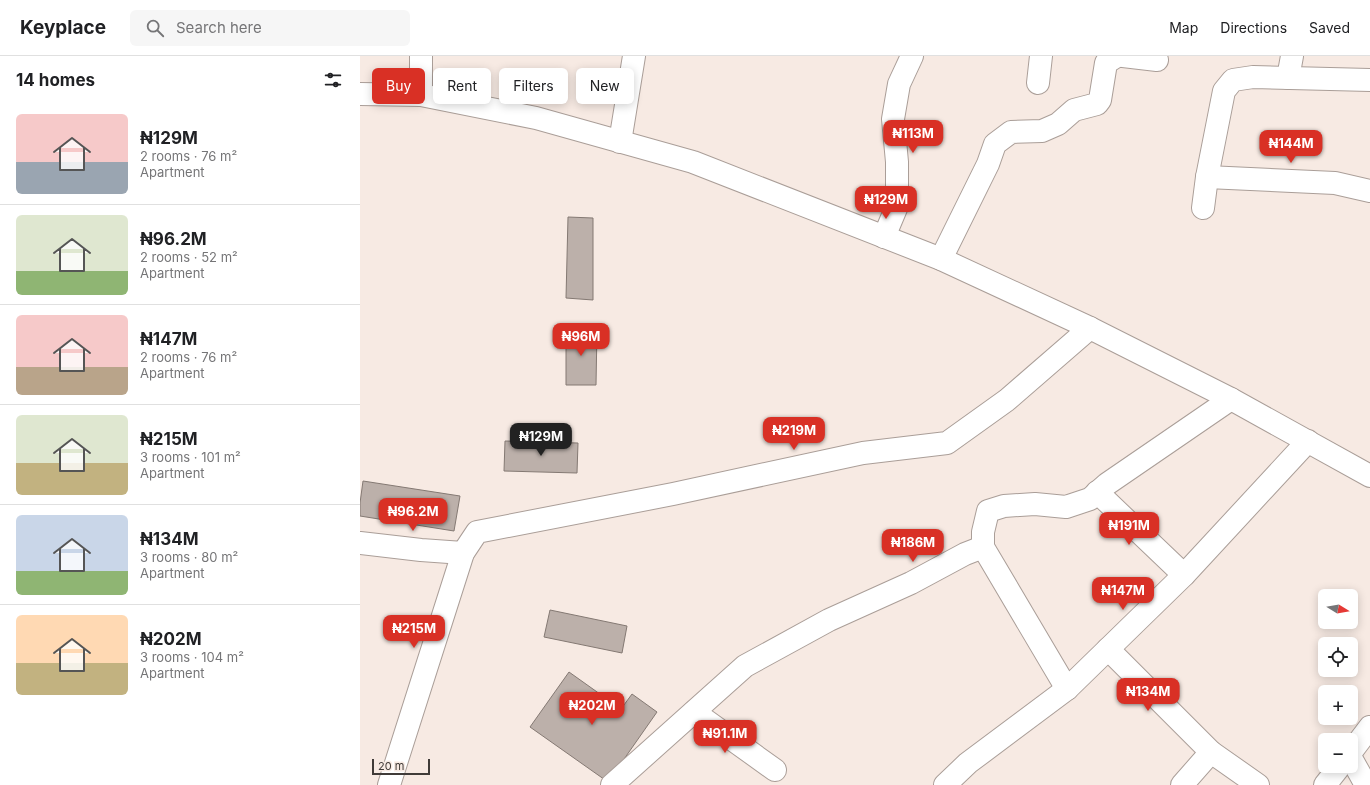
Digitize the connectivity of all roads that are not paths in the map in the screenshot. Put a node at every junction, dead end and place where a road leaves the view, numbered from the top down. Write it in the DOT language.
graph roads {
  1 [pos="421,56"];
  2 [pos="634,56"];
  3 [pos="912,56"];
  4 [pos="1041,56"];
  5 [pos="1117,56"];
  6 [pos="1123,56"];
  7 [pos="1292,56"];
  8 [pos="1157,60"];
  9 [pos="421,68"];
  10 [pos="1288,78"];
  11 [pos="1370,80"];
  12 [pos="1038,83"];
  13 [pos="360,94"];
  14 [pos="372,94"];
  15 [pos="425,97"];
  16 [pos="620,142"];
  17 [pos="1207,177"];
  18 [pos="1370,191"];
  19 [pos="1203,208"];
  20 [pos="884,238"];
  21 [pos="941,259"];
  22 [pos="1090,328"];
  23 [pos="1232,398"];
  24 [pos="1308,440"];
  25 [pos="1370,476"];
  26 [pos="1097,492"];
  27 [pos="360,543"];
  28 [pos="983,547"];
  29 [pos="463,553"];
  30 [pos="1184,575"];
  31 [pos="1108,649"];
  32 [pos="1067,690"];
  33 [pos="694,712"];
  34 [pos="1370,727"];
  35 [pos="1358,743"];
  36 [pos="1211,752"];
  37 [pos="775,770"];
  38 [pos="1358,771"];
  39 [pos="1334,773"];
  40 [pos="389,785"];
  41 [pos="612,785"];
  42 [pos="945,785"];
  43 [pos="1182,785"];
  44 [pos="1258,785"];
  45 [pos="1325,785"];
  46 [pos="1366,785"];
  1 -- 9 [label="street"];
  2 -- 16 [label="street"];
  3 -- 20 [label="street"];
  4 -- 12 [label="street"];
  5 -- 21 [label="street"];
  6 -- 8 [label="street"];
  7 -- 10 [label="street"];
  10 -- 11 [label="street"];
  10 -- 17 [label="street"];
  13 -- 14 [label="street"];
  15 -- 16 [label="street"];
  16 -- 20 [label="street"];
  17 -- 18 [label="street"];
  17 -- 19 [label="street"];
  20 -- 21 [label="street"];
  21 -- 22 [label="street"];
  22 -- 23 [label="street"];
  22 -- 29 [label="street"];
  23 -- 24 [label="street"];
  23 -- 26 [label="street"];
  24 -- 25 [label="street"];
  24 -- 30 [label="street"];
  26 -- 28 [label="street"];
  26 -- 30 [label="street"];
  27 -- 29 [label="street"];
  28 -- 32 [label="street"];
  28 -- 33 [label="street"];
  29 -- 40 [label="street"];
  30 -- 31 [label="street"];
  31 -- 32 [label="street"];
  31 -- 36 [label="street"];
  32 -- 42 [label="street"];
  33 -- 37 [label="street"];
  33 -- 41 [label="street"];
  34 -- 35 [label="street"];
  36 -- 43 [label="street"];
  36 -- 44 [label="street"];
  38 -- 46 [label="street"];
  39 -- 45 [label="street"];
}
